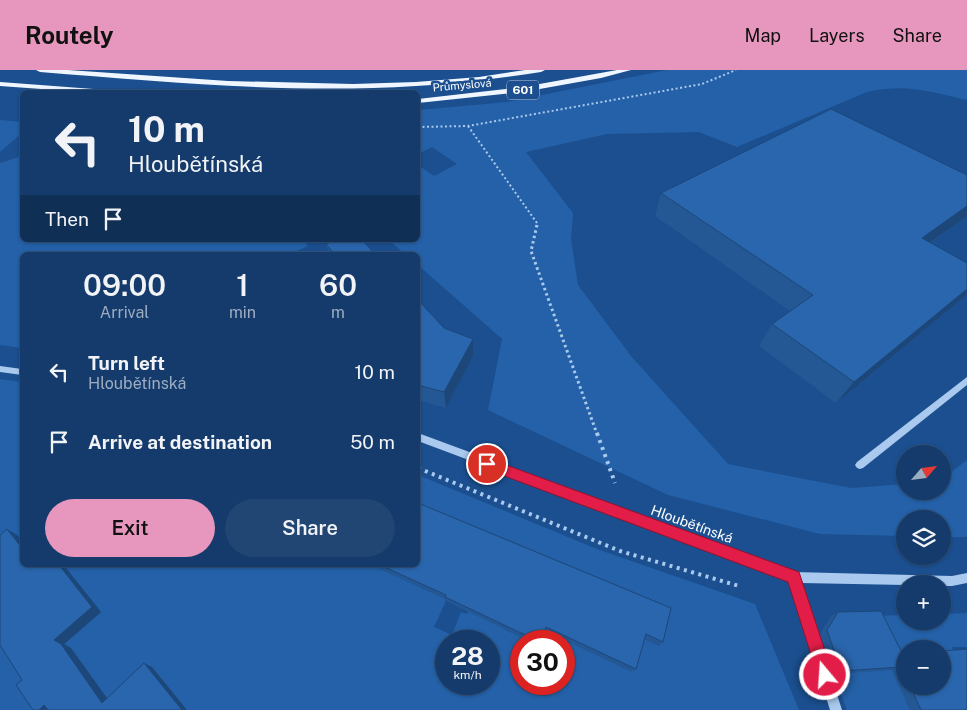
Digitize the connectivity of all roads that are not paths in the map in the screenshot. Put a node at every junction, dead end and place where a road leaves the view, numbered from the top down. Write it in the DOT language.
graph roads {
  1 [pos="40,70"];
  2 [pos="541,70"];
  3 [pos="627,70"];
  4 [pos="0,84"];
  5 [pos="80,90"];
  6 [pos="420,101"];
  7 [pos="0,369"];
  8 [pos="20,372"];
  9 [pos="967,380"];
  10 [pos="420,439"];
  11 [pos="860,465"];
  12 [pos="627,516"];
  13 [pos="794,577"];
  14 [pos="967,578"];
  15 [pos="836,710"];
  1 -- 2 [label="main road, Průmyslová / 601"];
  3 -- 6 [label="main road, Průmyslová / 601"];
  4 -- 5 [label="main road"];
  7 -- 8 [label="street"];
  9 -- 11 [label="street"];
  10 -- 12 [label="street, Hloubětínská"];
  12 -- 13 [label="street, Hloubětínská"];
  13 -- 14 [label="street, Hloubětínská"];
  13 -- 15 [label="street"];
}
